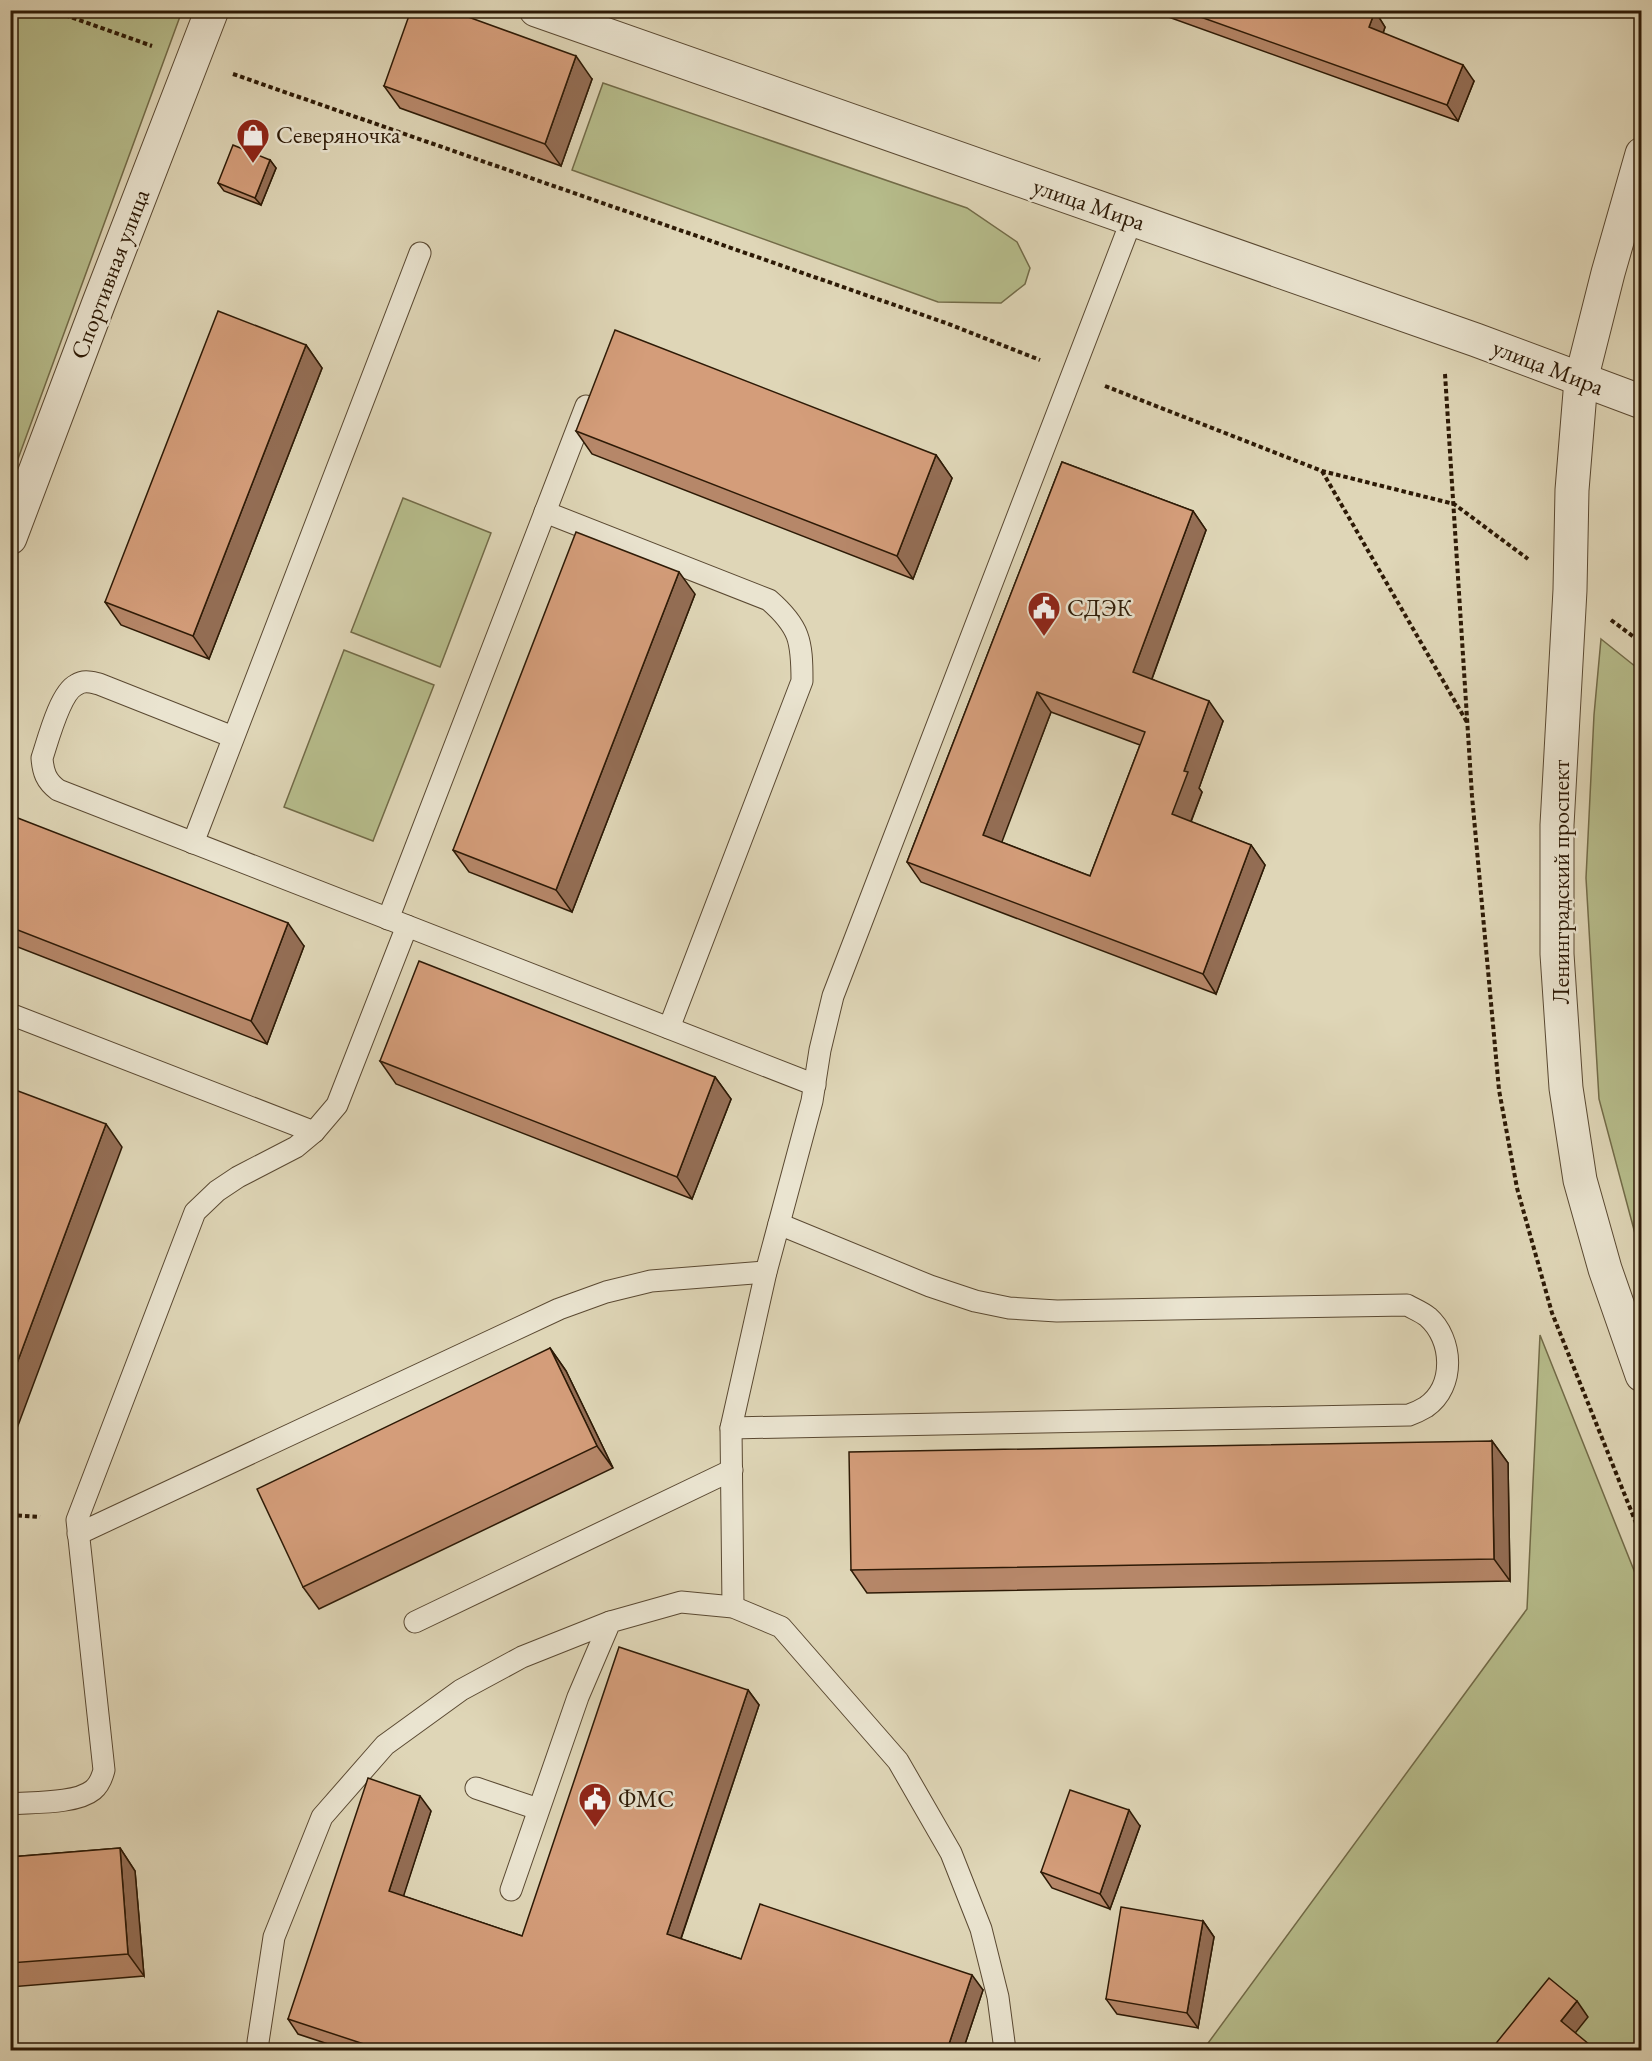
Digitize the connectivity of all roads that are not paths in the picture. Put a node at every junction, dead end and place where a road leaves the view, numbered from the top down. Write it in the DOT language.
graph roads {
  1 [pos="212,10"];
  2 [pos="536,10"];
  3 [pos="1641,154"];
  4 [pos="1132,219"];
  5 [pos="420,253"];
  6 [pos="1581,380"];
  7 [pos="594,386"];
  8 [pos="1641,402"];
  9 [pos="545,512"];
  10 [pos="13,524"];
  11 [pos="233,737"];
  12 [pos="193,843"];
  13 [pos="397,923"];
  14 [pos="10,1014"];
  15 [pos="669,1028"];
  16 [pos="815,1085"];
  17 [pos="314,1132"];
  18 [pos="779,1224"];
  19 [pos="766,1272"];
  20 [pos="1641,1375"];
  21 [pos="731,1428"];
  22 [pos="732,1470"];
  23 [pos="78,1534"];
  24 [pos="733,1607"];
  25 [pos="415,1622"];
  26 [pos="610,1622"];
  27 [pos="476,1788"];
  28 [pos="10,1804"];
  29 [pos="538,1809"];
  30 [pos="511,1890"];
  31 [pos="258,2050"];
  32 [pos="1005,2050"];
  1 -- 10 [label="street, Спортивная улица"];
  2 -- 4 [label="street, улица Мира"];
  3 -- 6 [label="street, Ленинградский проспект"];
  4 -- 6 [label="street, улица Мира"];
  4 -- 16 [label="lane"];
  5 -- 11 [label="lane"];
  6 -- 8 [label="street, улица Мира"];
  6 -- 20 [label="street, Ленинградский проспект"];
  7 -- 9 [label="lane"];
  9 -- 13 [label="lane"];
  9 -- 15 [label="lane"];
  11 -- 12 [label="lane"];
  11 -- 12 [label="lane"];
  12 -- 13 [label="lane"];
  13 -- 15 [label="lane"];
  13 -- 17 [label="lane"];
  14 -- 17 [label="lane"];
  15 -- 16 [label="lane"];
  16 -- 18 [label="lane"];
  17 -- 23 [label="lane"];
  18 -- 19 [label="lane"];
  18 -- 21 [label="lane"];
  19 -- 21 [label="lane"];
  19 -- 23 [label="lane"];
  21 -- 22 [label="lane"];
  22 -- 24 [label="lane"];
  22 -- 25 [label="lane"];
  23 -- 28 [label="lane"];
  24 -- 26 [label="lane"];
  24 -- 32 [label="lane"];
  26 -- 29 [label="lane"];
  26 -- 31 [label="lane"];
  27 -- 29 [label="lane"];
  29 -- 30 [label="lane"];
}
